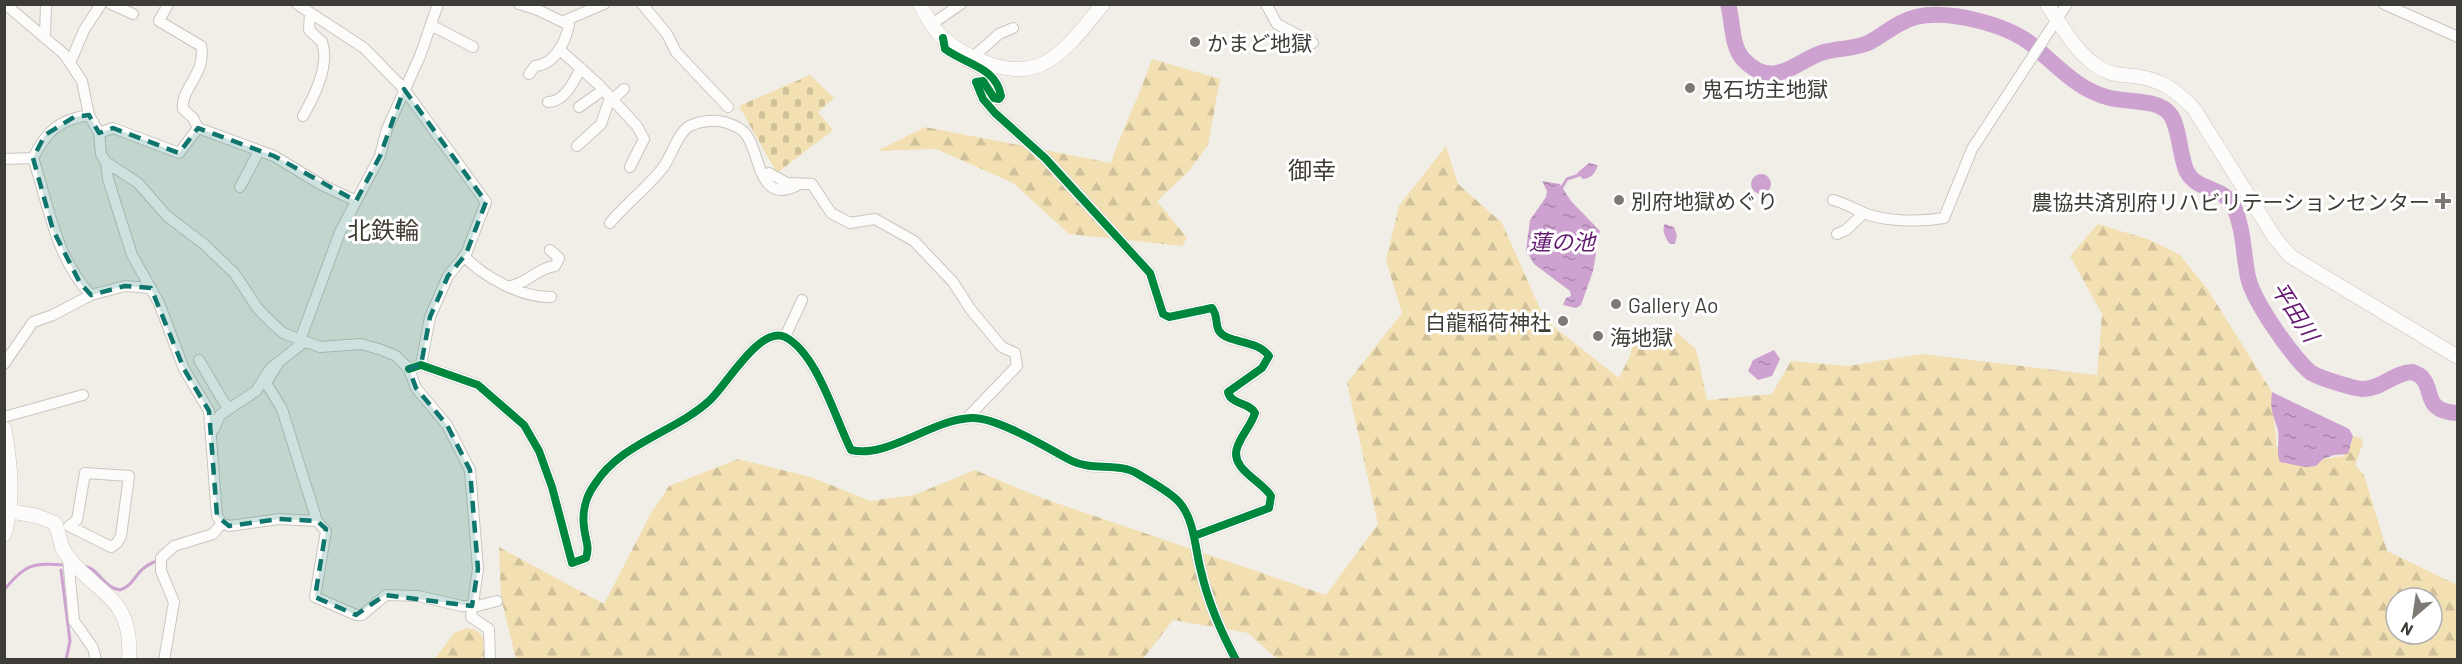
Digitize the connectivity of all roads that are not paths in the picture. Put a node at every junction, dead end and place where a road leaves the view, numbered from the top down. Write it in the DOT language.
graph roads {
  1 [pos="5,4"];
  2 [pos="46,4"];
  3 [pos="101,4"];
  4 [pos="111,4"];
  5 [pos="168,4"];
  6 [pos="519,4"];
  7 [pos="604,4"];
  8 [pos="642,4"];
  9 [pos="920,4"];
  10 [pos="961,4"];
  11 [pos="1103,4"];
  12 [pos="1266,4"];
  13 [pos="2047,4"];
  14 [pos="2067,4"];
  15 [pos="2384,4"];
  16 [pos="434,6"];
  17 [pos="541,7"];
  18 [pos="304,8"];
  19 [pos="133,14"];
  20 [pos="564,21"];
  21 [pos="2058,21"];
  22 [pos="431,24"];
  23 [pos="932,24"];
  24 [pos="1013,28"];
  25 [pos="45,37"];
  26 [pos="2457,37"];
  27 [pos="943,38"];
  28 [pos="1313,43"];
  29 [pos="473,47"];
  30 [pos="560,49"];
  31 [pos="972,58"];
  32 [pos="70,63"];
  33 [pos="581,68"];
  34 [pos="529,74"];
  35 [pos="404,89"];
  36 [pos="624,89"];
  37 [pos="608,96"];
  38 [pos="548,102"];
  39 [pos="579,107"];
  40 [pos="728,107"];
  41 [pos="89,115"];
  42 [pos="303,116"];
  43 [pos="198,128"];
  44 [pos="99,133"];
  45 [pos="577,146"];
  46 [pos="259,151"];
  47 [pos="33,158"];
  48 [pos="4,159"];
  49 [pos="106,162"];
  50 [pos="630,167"];
  51 [pos="769,173"];
  52 [pos="799,184"];
  53 [pos="240,187"];
  54 [pos="1833,200"];
  55 [pos="356,201"];
  56 [pos="1864,213"];
  57 [pos="610,223"];
  58 [pos="1837,234"];
  59 [pos="550,250"];
  60 [pos="464,256"];
  61 [pos="511,286"];
  62 [pos="151,288"];
  63 [pos="91,296"];
  64 [pos="551,297"];
  65 [pos="802,300"];
  66 [pos="785,337"];
  67 [pos="302,341"];
  68 [pos="2457,357"];
  69 [pos="199,360"];
  70 [pos="4,364"];
  71 [pos="277,365"];
  72 [pos="421,365"];
  73 [pos="409,369"];
  74 [pos="83,395"];
  75 [pos="230,408"];
  76 [pos="4,417"];
  77 [pos="967,418"];
  78 [pos="4,429"];
  79 [pos="212,432"];
  80 [pos="9,511"];
  81 [pos="317,521"];
  82 [pos="222,523"];
  83 [pos="62,525"];
  84 [pos="4,534"];
  85 [pos="1194,536"];
  86 [pos="68,558"];
  87 [pos="497,601"];
  88 [pos="472,606"];
  89 [pos="96,660"];
  90 [pos="129,660"];
  91 [pos="164,660"];
  92 [pos="490,660"];
  93 [pos="1236,660"];
  1 -- 25 [label="street"];
  2 -- 25 [label="street"];
  3 -- 32 [label="street"];
  4 -- 19 [label="street"];
  5 -- 43 [label="street"];
  6 -- 17 [label="street"];
  7 -- 20 [label="street"];
  8 -- 40 [label="street"];
  9 -- 23 [label="street"];
  10 -- 23 [label="street"];
  11 -- 31 [label="street"];
  12 -- 28 [label="street"];
  13 -- 21 [label="street"];
  14 -- 21 [label="street"];
  15 -- 26 [label="street"];
  16 -- 22 [label="street"];
  17 -- 20 [label="street"];
  18 -- 35 [label="street"];
  18 -- 42 [label="street"];
  20 -- 30 [label="street"];
  21 -- 56 [label="street"];
  21 -- 68 [label="street"];
  22 -- 29 [label="street"];
  22 -- 35 [label="street"];
  23 -- 27 [label="street"];
  24 -- 31 [label="street"];
  25 -- 32 [label="street"];
  27 -- 31 [label="street"];
  27 -- 85 [label="street"];
  30 -- 33 [label="street"];
  30 -- 34 [label="street"];
  32 -- 41 [label="street"];
  33 -- 37 [label="street"];
  33 -- 38 [label="street"];
  35 -- 55 [label="street"];
  35 -- 60 [label="street"];
  36 -- 37 [label="street"];
  37 -- 39 [label="street"];
  37 -- 45 [label="street"];
  37 -- 50 [label="street"];
  41 -- 44 [label="street"];
  41 -- 47 [label="street"];
  43 -- 44 [label="street"];
  43 -- 46 [label="street"];
  44 -- 49 [label="street"];
  46 -- 53 [label="street"];
  46 -- 55 [label="street"];
  47 -- 48 [label="street"];
  47 -- 63 [label="street"];
  49 -- 62 [label="street"];
  49 -- 67 [label="street"];
  51 -- 52 [label="street"];
  52 -- 57 [label="street"];
  52 -- 77 [label="street"];
  54 -- 56 [label="street"];
  55 -- 67 [label="street"];
  56 -- 58 [label="street"];
  59 -- 61 [label="street"];
  60 -- 61 [label="street"];
  60 -- 72 [label="street"];
  61 -- 64 [label="street"];
  62 -- 63 [label="street"];
  62 -- 79 [label="street"];
  63 -- 70 [label="street"];
  65 -- 66 [label="street"];
  66 -- 72 [label="street"];
  66 -- 77 [label="street"];
  67 -- 71 [label="street"];
  67 -- 73 [label="street"];
  69 -- 75 [label="street"];
  71 -- 75 [label="street"];
  71 -- 81 [label="street"];
  72 -- 73 [label="street"];
  73 -- 88 [label="street"];
  74 -- 76 [label="street"];
  75 -- 79 [label="street"];
  77 -- 85 [label="street"];
  78 -- 80 [label="main road"];
  79 -- 82 [label="street"];
  80 -- 83 [label="street"];
  80 -- 84 [label="main road"];
  81 -- 82 [label="street"];
  81 -- 88 [label="street"];
  82 -- 91 [label="street"];
  83 -- 83 [label="street"];
  83 -- 86 [label="street"];
  85 -- 93 [label="street"];
  86 -- 89 [label="street"];
  86 -- 90 [label="street"];
  87 -- 88 [label="street"];
  88 -- 92 [label="street"];
}
